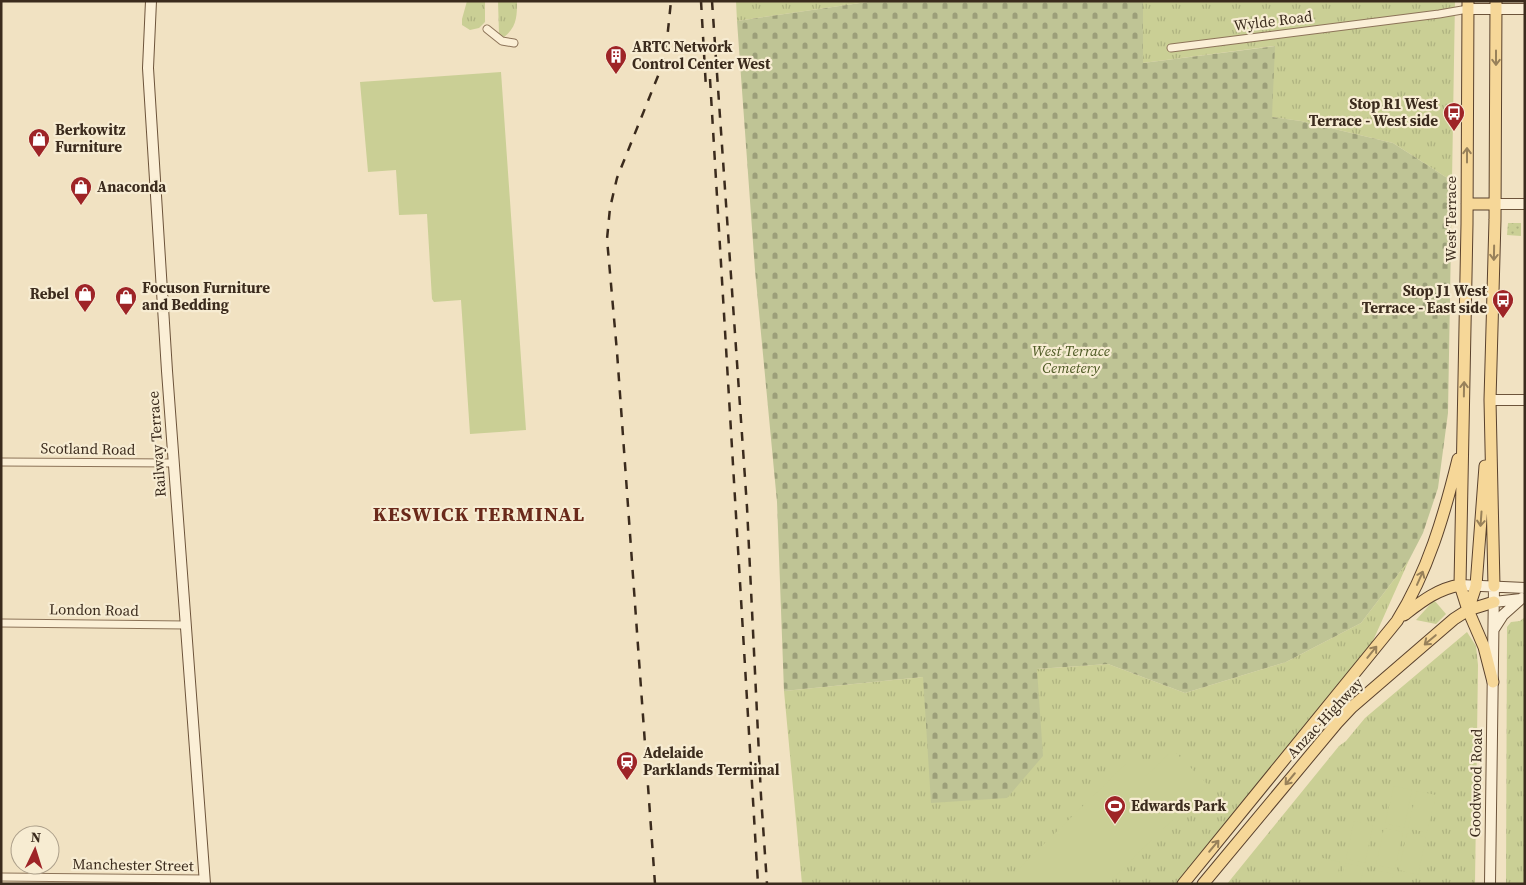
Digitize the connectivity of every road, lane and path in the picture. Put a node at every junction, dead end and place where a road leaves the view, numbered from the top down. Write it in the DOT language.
graph roads {
  1 [pos="151,1"];
  2 [pos="1468,5"];
  3 [pos="1496,5"];
  4 [pos="1525,9"];
  5 [pos="487,29"];
  6 [pos="514,43"];
  7 [pos="1171,48"];
  8 [pos="1466,204"];
  9 [pos="1495,204"];
  10 [pos="1525,204"];
  11 [pos="1490,400"];
  12 [pos="1525,400"];
  13 [pos="1464,438"];
  14 [pos="1,462"];
  15 [pos="174,463"];
  16 [pos="1460,585"];
  17 [pos="1476,586"];
  18 [pos="1494,586"];
  19 [pos="1525,588"];
  20 [pos="1523,598"];
  21 [pos="1494,602"];
  22 [pos="1468,610"];
  23 [pos="1396,621"];
  24 [pos="1,623"];
  25 [pos="186,625"];
  26 [pos="1494,630"];
  27 [pos="1493,682"];
  28 [pos="1,878"];
  29 [pos="204,882"];
  30 [pos="1183,884"];
  31 [pos="1203,884"];
  32 [pos="1490,884"];
  1 -- 15 [label="main road, Railway Terrace"];
  2 -- 3 [label="main road"];
  2 -- 7 [label="street, Wylde Road"];
  8 -- 2 [label="main road, West Terrace, one-way"];
  3 -- 4 [label="main road"];
  3 -- 9 [label="main road, one-way"];
  5 -- 6 [label="street"];
  8 -- 9 [label="main road"];
  13 -- 8 [label="main road, West Terrace, one-way"];
  9 -- 10 [label="main road"];
  9 -- 11 [label="main road, one-way"];
  11 -- 12 [label="main road"];
  11 -- 17 [label="main road, one-way"];
  11 -- 18 [label="main road"];
  13 -- 16 [label="main road, West Terrace"];
  23 -- 13 [label="main road, West Terrace, one-way"];
  14 -- 15 [label="street, Scotland Road"];
  15 -- 25 [label="main road, Railway Terrace"];
  16 -- 17 [label="main road"];
  16 -- 22 [label="main road, West Terrace"];
  16 -- 23 [label="main road"];
  17 -- 18 [label="main road"];
  17 -- 22 [label="main road"];
  18 -- 19 [label="main road"];
  18 -- 21 [label="main road, Goodwood Road"];
  20 -- 21 [label="main road"];
  20 -- 26 [label="main road"];
  21 -- 22 [label="main road, Anzac Highway"];
  21 -- 26 [label="main road, Goodwood Road"];
  22 -- 27 [label="main road, Goodwood Road"];
  22 -- 31 [label="main road, Anzac Highway, one-way"];
  30 -- 23 [label="main road, Anzac Highway, one-way"];
  24 -- 25 [label="street, London Road"];
  25 -- 29 [label="main road, Railway Terrace"];
  26 -- 27 [label="main road, Goodwood Road"];
  27 -- 32 [label="main road, Goodwood Road"];
  28 -- 29 [label="street, Manchester Street"];
}
